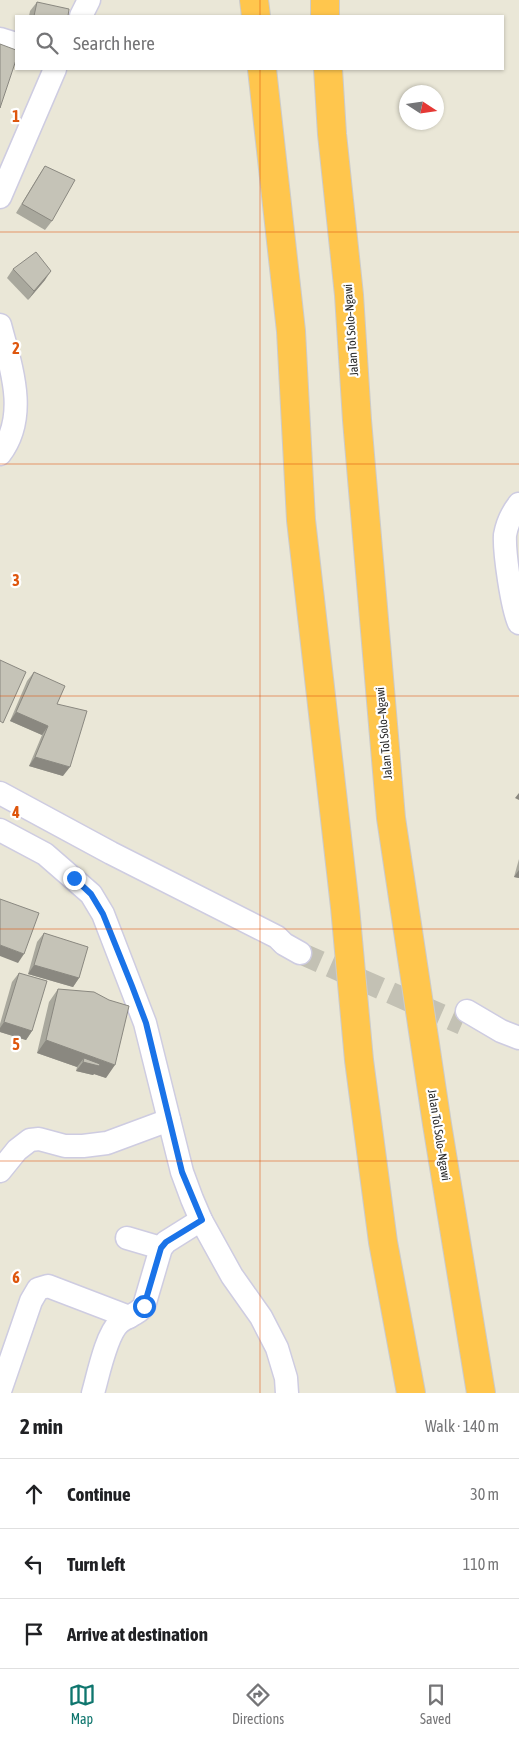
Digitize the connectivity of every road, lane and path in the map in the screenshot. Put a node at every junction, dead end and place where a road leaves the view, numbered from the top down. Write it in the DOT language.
graph roads {
  1 [pos="89,0"];
  2 [pos="254,0"];
  3 [pos="324,0"];
  4 [pos="329,0"];
  5 [pos="82,15"];
  6 [pos="256,15"];
  7 [pos="327,15"];
  8 [pos="327,15"];
  9 [pos="0,39"];
  10 [pos="15,44"];
  11 [pos="55,70"];
  12 [pos="262,70"];
  13 [pos="328,70"];
  14 [pos="0,197"];
  15 [pos="0,324"];
  16 [pos="0,454"];
  17 [pos="519,504"];
  18 [pos="519,623"];
  19 [pos="0,793"];
  20 [pos="0,830"];
  21 [pos="303,946"];
  22 [pos="464,1018"];
  23 [pos="510,1034"];
  24 [pos="169,1120"];
  25 [pos="0,1171"];
  26 [pos="202,1220"];
  27 [pos="127,1238"];
  28 [pos="161,1248"];
  29 [pos="129,1317"];
  30 [pos="0,1391"];
  31 [pos="93,1393"];
  32 [pos="287,1393"];
  33 [pos="411,1393"];
  34 [pos="482,1393"];
  1 -- 5 [label="street"];
  2 -- 6 [label="highway"];
  3 -- 7 [label="highway"];
  4 -- 8 [label="highway"];
  9 -- 10 [label="street"];
  11 -- 14 [label="street"];
  12 -- 33 [label="highway"];
  13 -- 34 [label="highway, Jalan Tol Solo–Ngawi"];
  15 -- 16 [label="street"];
  17 -- 18 [label="street"];
  19 -- 21 [label="street"];
  20 -- 24 [label="street"];
  22 -- 23 [label="street"];
  24 -- 25 [label="street"];
  24 -- 26 [label="street"];
  26 -- 28 [label="street"];
  26 -- 32 [label="street"];
  27 -- 28 [label="street"];
  28 -- 29 [label="street"];
  29 -- 30 [label="street"];
  29 -- 31 [label="street"];
}
